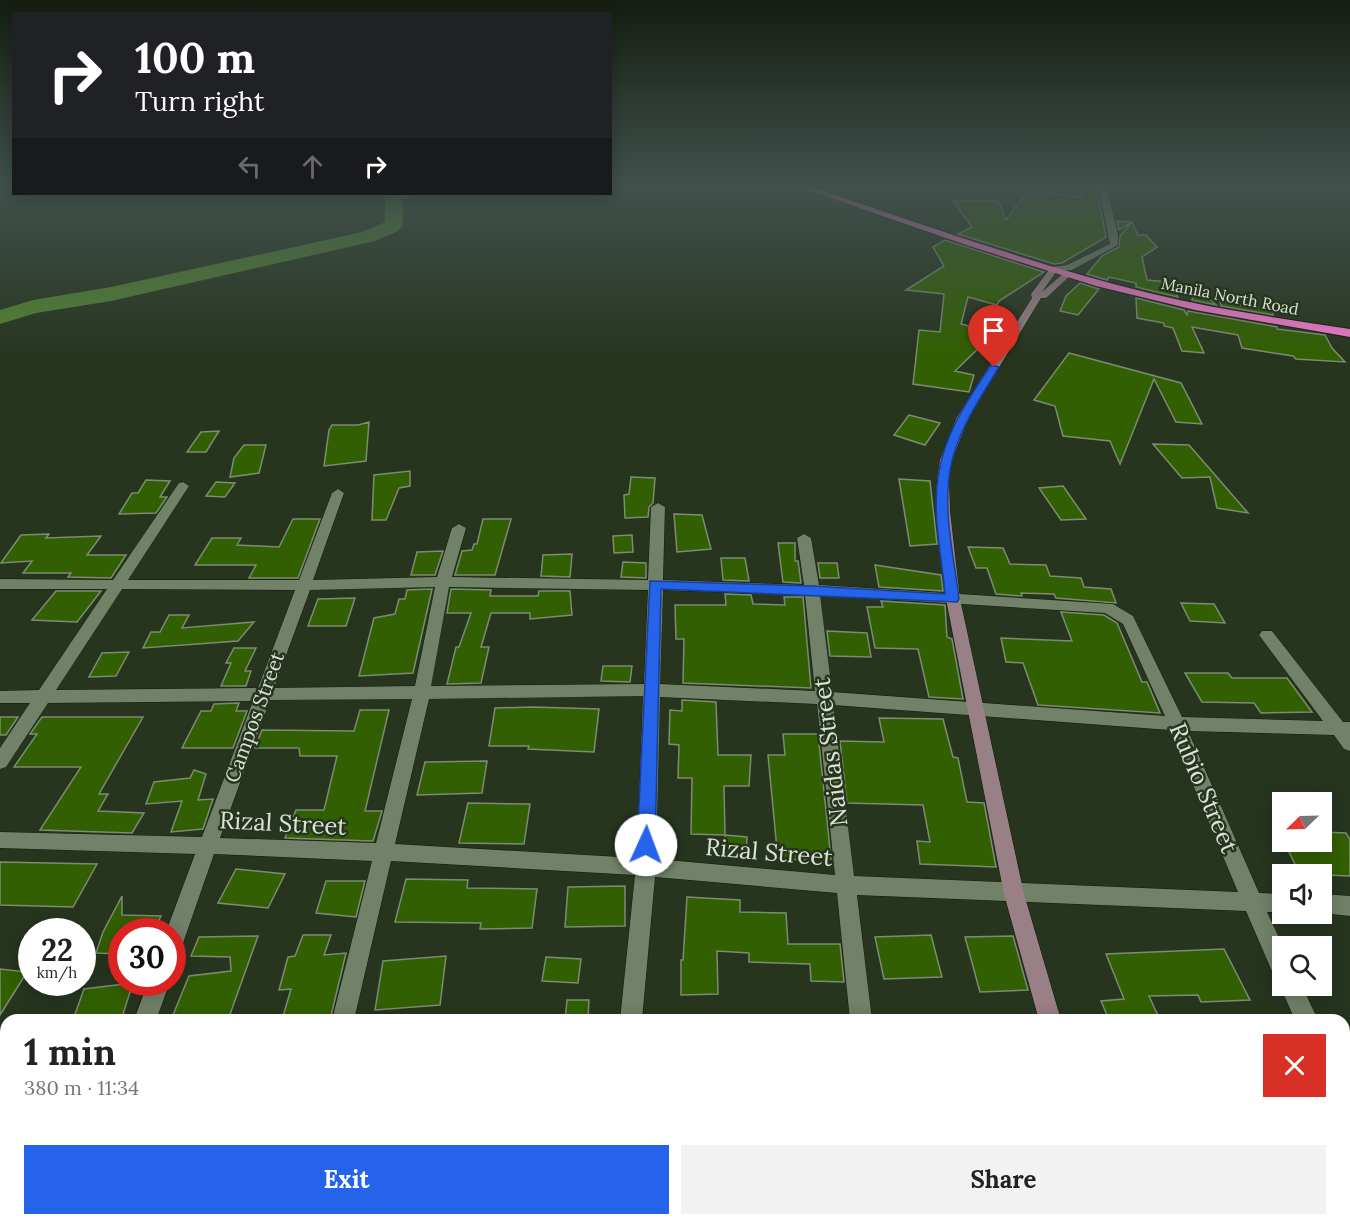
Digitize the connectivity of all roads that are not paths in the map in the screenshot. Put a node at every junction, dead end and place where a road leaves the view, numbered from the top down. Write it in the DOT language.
graph roads {
  1 [pos="972,242"];
  2 [pos="1115,242"];
  3 [pos="1054,269"];
  4 [pos="1068,271"];
  5 [pos="1037,298"];
  6 [pos="1350,333"];
  7 [pos="183,486"];
  8 [pos="338,493"];
  9 [pos="657,507"];
  10 [pos="459,528"];
  11 [pos="804,538"];
  12 [pos="443,582"];
  13 [pos="0,584"];
  14 [pos="119,585"];
  15 [pos="303,585"];
  16 [pos="655,585"];
  17 [pos="812,590"];
  18 [pos="953,599"];
  19 [pos="1267,634"];
  20 [pos="650,690"];
  21 [pos="263,693"];
  22 [pos="422,693"];
  23 [pos="0,697"];
  24 [pos="43,697"];
  25 [pos="824,698"];
  26 [pos="977,708"];
  27 [pos="1178,724"];
  28 [pos="1345,729"];
  29 [pos="1350,744"];
  30 [pos="0,762"];
  31 [pos="0,840"];
  32 [pos="207,844"];
  33 [pos="382,853"];
  34 [pos="646,867"];
  35 [pos="846,885"];
  36 [pos="1014,894"];
  37 [pos="1252,902"];
  38 [pos="1272,903"];
  39 [pos="1332,905"];
  40 [pos="1350,906"];
  41 [pos="181,918"];
  42 [pos="1272,946"];
  43 [pos="154,996"];
  44 [pos="1296,996"];
  45 [pos="147,1014"];
  46 [pos="344,1014"];
  47 [pos="632,1014"];
  48 [pos="860,1014"];
  49 [pos="1048,1014"];
  50 [pos="1304,1014"];
  1 -- 3 [label="highway, Manila North Road"];
  2 -- 4 [label="street"];
  3 -- 4 [label="highway, Manila North Road"];
  3 -- 5 [label="street"];
  4 -- 5 [label="street"];
  4 -- 6 [label="highway, Manila North Road"];
  5 -- 18 [label="street"];
  7 -- 14 [label="street"];
  8 -- 15 [label="street, Campos Street"];
  9 -- 16 [label="street"];
  10 -- 12 [label="street"];
  11 -- 17 [label="street, Naidas Street"];
  12 -- 15 [label="street"];
  12 -- 16 [label="street"];
  12 -- 22 [label="street"];
  13 -- 14 [label="street"];
  14 -- 15 [label="street"];
  14 -- 24 [label="street"];
  15 -- 21 [label="street, Campos Street"];
  16 -- 17 [label="street"];
  16 -- 20 [label="street"];
  17 -- 18 [label="street"];
  17 -- 25 [label="street, Naidas Street"];
  18 -- 26 [label="street"];
  18 -- 27 [label="street, Rubio Street"];
  19 -- 28 [label="street"];
  20 -- 22 [label="street"];
  20 -- 25 [label="street"];
  20 -- 34 [label="street"];
  21 -- 22 [label="street"];
  21 -- 24 [label="street"];
  21 -- 32 [label="street, Campos Street"];
  22 -- 33 [label="street"];
  23 -- 24 [label="street"];
  24 -- 30 [label="street"];
  25 -- 26 [label="street"];
  25 -- 35 [label="street, Naidas Street"];
  26 -- 27 [label="street"];
  26 -- 36 [label="street"];
  27 -- 28 [label="street"];
  27 -- 37 [label="street, Rubio Street"];
  28 -- 29 [label="street"];
  31 -- 32 [label="street, Rizal Street"];
  32 -- 33 [label="street, Rizal Street"];
  32 -- 41 [label="street, Campos Street"];
  33 -- 34 [label="street, Rizal Street"];
  33 -- 46 [label="street"];
  34 -- 35 [label="street, Rizal Street"];
  34 -- 47 [label="street"];
  35 -- 36 [label="street, Rizal Street"];
  35 -- 48 [label="street, Naidas Street"];
  36 -- 37 [label="street, Rizal Street"];
  36 -- 49 [label="street"];
  37 -- 38 [label="street, Rizal Street"];
  37 -- 42 [label="street, Rubio Street"];
  39 -- 40 [label="street"];
  43 -- 45 [label="street"];
  44 -- 50 [label="street"];
}
